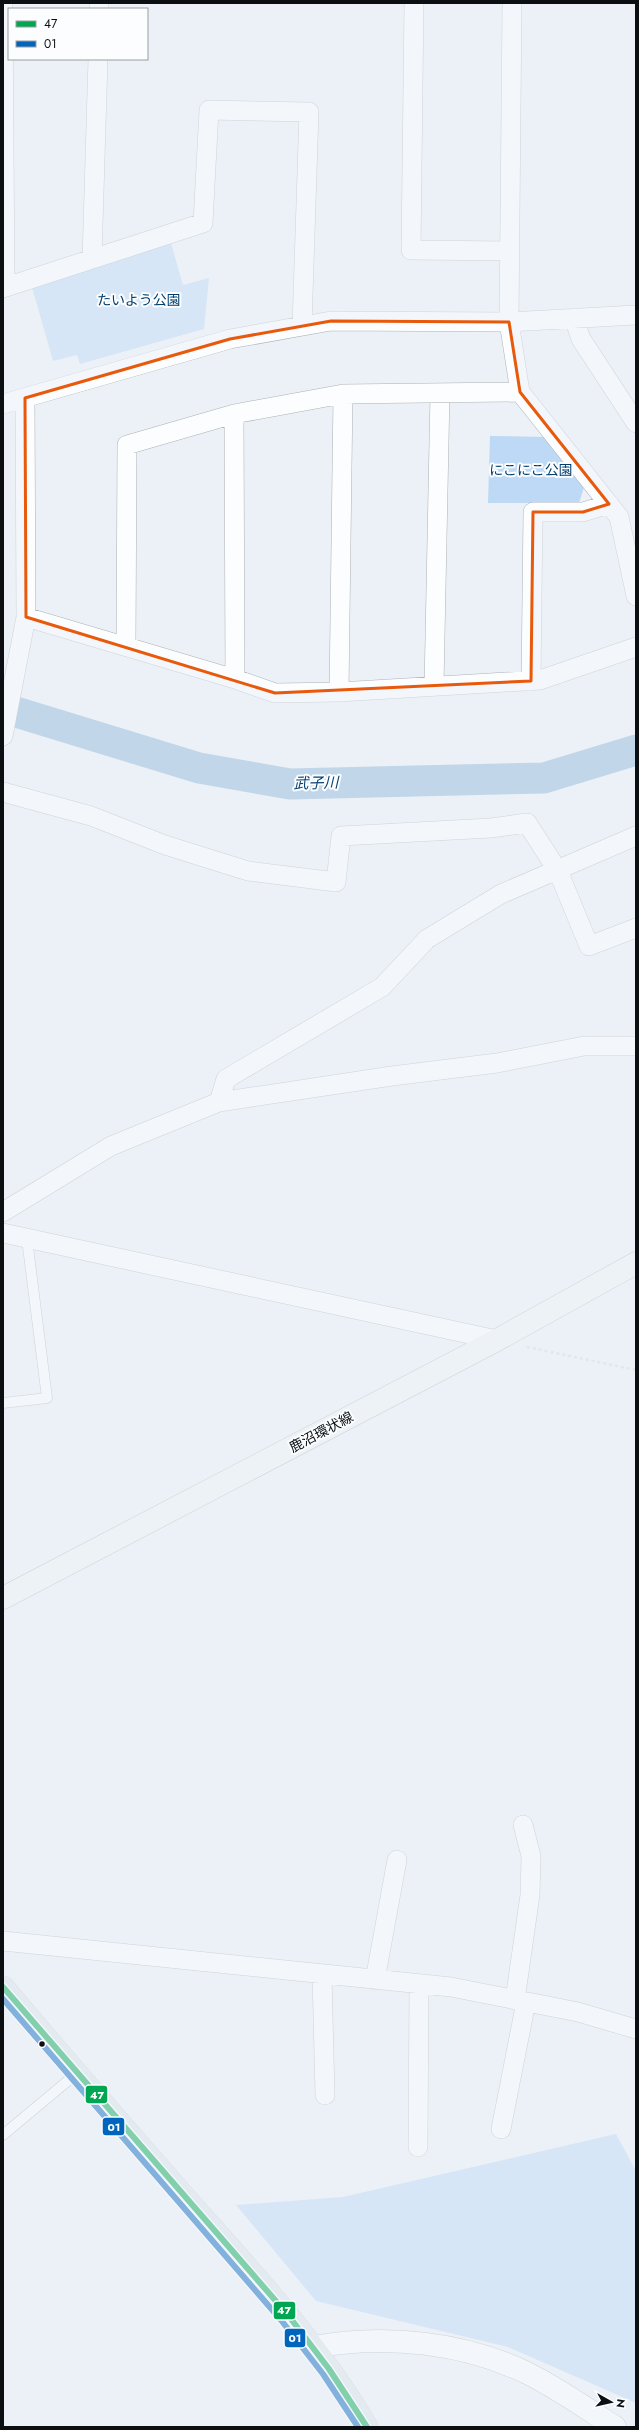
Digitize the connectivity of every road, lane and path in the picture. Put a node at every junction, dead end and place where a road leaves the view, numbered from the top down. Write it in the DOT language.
graph roads {
  1 [pos="414,3"];
  2 [pos="512,3"];
  3 [pos="3,6"];
  4 [pos="3,57"];
  5 [pos="98,60"];
  6 [pos="510,251"];
  7 [pos="92,259"];
  8 [pos="4,288"];
  9 [pos="636,315"];
  10 [pos="574,318"];
  11 [pos="509,322"];
  12 [pos="302,326"];
  13 [pos="520,392"];
  14 [pos="440,393"];
  15 [pos="343,394"];
  16 [pos="25,398"];
  17 [pos="3,404"];
  18 [pos="234,414"];
  19 [pos="634,416"];
  20 [pos="609,504"];
  21 [pos="636,596"];
  22 [pos="26,617"];
  23 [pos="126,646"];
  24 [pos="636,647"];
  25 [pos="235,679"];
  26 [pos="532,681"];
  27 [pos="434,686"];
  28 [pos="339,692"];
  29 [pos="3,736"];
  30 [pos="3,792"];
  31 [pos="636,836"];
  32 [pos="558,871"];
  33 [pos="636,928"];
  34 [pos="636,1046"];
  35 [pos="219,1102"];
  36 [pos="3,1212"];
  37 [pos="3,1233"];
  38 [pos="27,1239"];
  39 [pos="636,1263"];
  40 [pos="497,1340"];
  41 [pos="636,1370"];
  42 [pos="3,1403"];
  43 [pos="3,1598"];
  44 [pos="523,1825"];
  45 [pos="397,1860"];
  46 [pos="3,1941"];
  47 [pos="322,1975"];
  48 [pos="375,1980"];
  49 [pos="419,1984"];
  50 [pos="3,1987"];
  51 [pos="521,2001"];
  52 [pos="636,2029"];
  53 [pos="76,2074"];
  54 [pos="325,2095"];
  55 [pos="501,2129"];
  56 [pos="3,2135"];
  57 [pos="418,2147"];
  58 [pos="314,2347"];
  59 [pos="367,2427"];
  60 [pos="615,2427"];
  1 -- 6 [label="street"];
  2 -- 6 [label="street"];
  3 -- 4 [label="street"];
  4 -- 8 [label="street"];
  5 -- 7 [label="street"];
  6 -- 11 [label="street"];
  7 -- 8 [label="street"];
  7 -- 12 [label="street"];
  9 -- 10 [label="street"];
  10 -- 11 [label="street"];
  10 -- 19 [label="street"];
  11 -- 12 [label="street"];
  11 -- 13 [label="street"];
  12 -- 16 [label="street"];
  13 -- 14 [label="street"];
  13 -- 20 [label="street"];
  14 -- 15 [label="street"];
  14 -- 27 [label="street"];
  15 -- 18 [label="street"];
  15 -- 28 [label="street"];
  16 -- 17 [label="street"];
  16 -- 22 [label="street"];
  18 -- 23 [label="street"];
  18 -- 25 [label="street"];
  20 -- 21 [label="street"];
  20 -- 26 [label="street"];
  22 -- 23 [label="street"];
  22 -- 29 [label="street"];
  23 -- 25 [label="street"];
  24 -- 26 [label="street"];
  25 -- 28 [label="street"];
  26 -- 27 [label="street"];
  27 -- 28 [label="street"];
  30 -- 32 [label="street"];
  31 -- 32 [label="street"];
  32 -- 33 [label="street"];
  32 -- 35 [label="street"];
  34 -- 35 [label="street"];
  35 -- 36 [label="street"];
  37 -- 38 [label="street"];
  38 -- 40 [label="street"];
  38 -- 42 [label="lane"];
  39 -- 40 [label="main road, 鹿沼環状線"];
  40 -- 41 [label="path"];
  40 -- 43 [label="main road, 鹿沼環状線"];
  44 -- 51 [label="street"];
  45 -- 48 [label="street"];
  46 -- 47 [label="street"];
  47 -- 48 [label="street"];
  47 -- 54 [label="street"];
  48 -- 49 [label="street"];
  49 -- 51 [label="street"];
  49 -- 57 [label="street"];
  50 -- 53 [label="highway"];
  51 -- 52 [label="street"];
  51 -- 55 [label="street"];
  53 -- 56 [label="lane"];
  53 -- 58 [label="highway"];
  58 -- 59 [label="highway"];
  58 -- 60 [label="street"];
}
